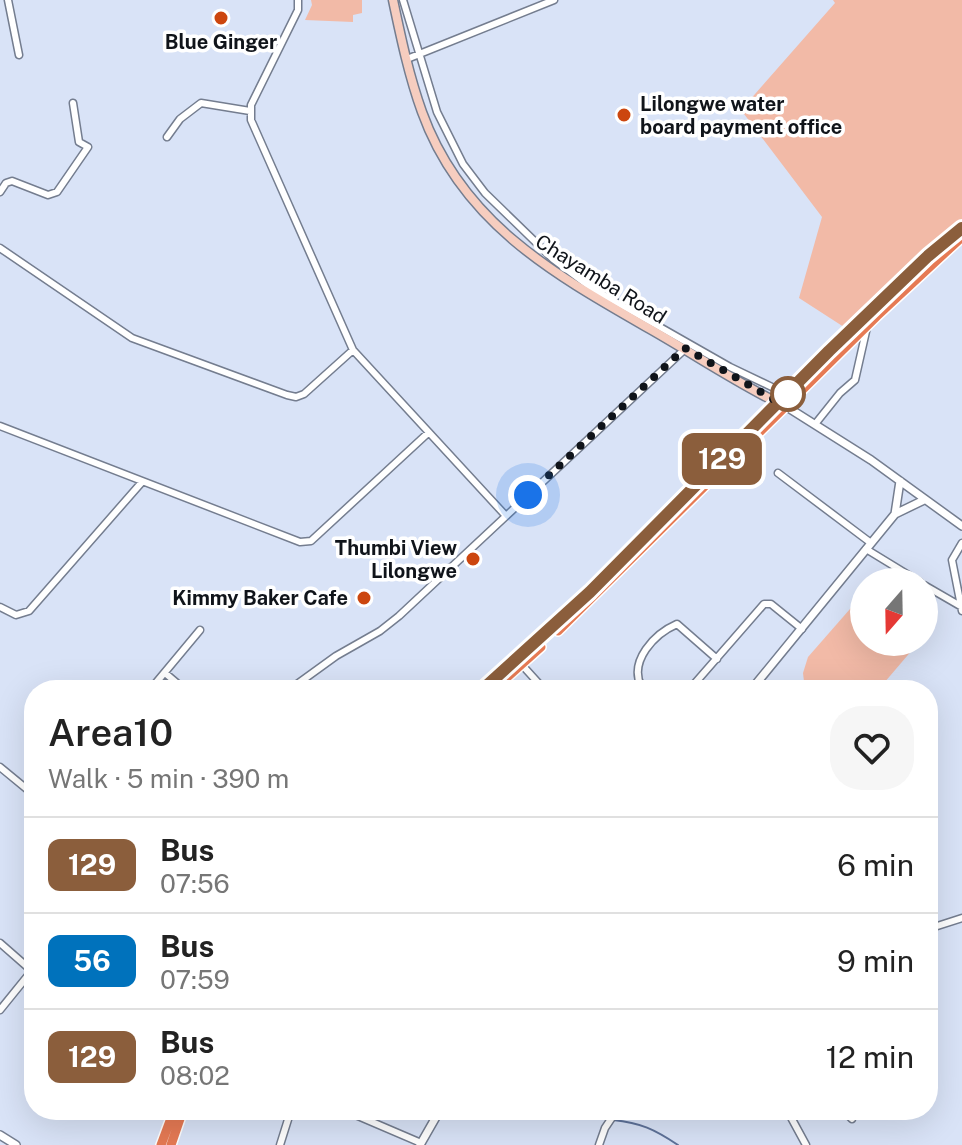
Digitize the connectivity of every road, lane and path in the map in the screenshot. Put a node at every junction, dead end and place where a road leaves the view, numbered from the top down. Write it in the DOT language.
graph roads {
  1 [pos="8,0"];
  2 [pos="298,0"];
  3 [pos="393,0"];
  4 [pos="403,0"];
  5 [pos="554,0"];
  6 [pos="419,54"];
  7 [pos="19,55"];
  8 [pos="407,59"];
  9 [pos="73,103"];
  10 [pos="250,111"];
  11 [pos="167,137"];
  12 [pos="0,192"];
  13 [pos="962,228"];
  14 [pos="962,237"];
  15 [pos="0,248"];
  16 [pos="867,327"];
  17 [pos="685,348"];
  18 [pos="353,350"];
  19 [pos="774,388"];
  20 [pos="783,405"];
  21 [pos="816,423"];
  22 [pos="0,426"];
  23 [pos="428,433"];
  24 [pos="778,473"];
  25 [pos="900,481"];
  26 [pos="142,482"];
  27 [pos="924,500"];
  28 [pos="895,514"];
  29 [pos="506,516"];
  30 [pos="962,526"];
  31 [pos="962,543"];
  32 [pos="868,546"];
  33 [pos="900,568"];
  34 [pos="938,593"];
  35 [pos="0,607"];
  36 [pos="962,608"];
  37 [pos="802,629"];
  38 [pos="200,630"];
  39 [pos="717,659"];
  40 [pos="522,665"];
  41 [pos="165,673"];
  42 [pos="159,680"];
  43 [pos="173,680"];
  44 [pos="303,680"];
  45 [pos="493,680"];
  46 [pos="505,680"];
  47 [pos="536,680"];
  48 [pos="638,680"];
  49 [pos="698,680"];
  50 [pos="759,680"];
  51 [pos="0,767"];
  52 [pos="24,787"];
  53 [pos="962,918"];
  54 [pos="938,926"];
  55 [pos="0,943"];
  56 [pos="24,962"];
  57 [pos="24,980"];
  58 [pos="0,1010"];
  59 [pos="170,1120"];
  60 [pos="180,1120"];
  61 [pos="288,1120"];
  62 [pos="367,1120"];
  63 [pos="434,1120"];
  64 [pos="610,1120"];
  65 [pos="792,1120"];
  66 [pos="0,1135"];
  67 [pos="421,1144"];
  68 [pos="16,1145"];
  69 [pos="161,1145"];
  70 [pos="171,1145"];
  71 [pos="280,1145"];
  72 [pos="599,1145"];
  73 [pos="806,1145"];
  1 -- 7 [label="street"];
  2 -- 10 [label="street"];
  3 -- 8 [label="main road, Chayamba Road"];
  4 -- 6 [label="street"];
  5 -- 6 [label="street"];
  6 -- 8 [label="street"];
  6 -- 19 [label="street"];
  8 -- 17 [label="main road, Chayamba Road"];
  9 -- 12 [label="street"];
  10 -- 11 [label="street"];
  10 -- 18 [label="street"];
  13 -- 20 [label="highway"];
  14 -- 16 [label="highway"];
  15 -- 18 [label="street"];
  16 -- 20 [label="highway"];
  16 -- 21 [label="street"];
  17 -- 20 [label="main road, Chayamba Road"];
  17 -- 29 [label="street"];
  18 -- 23 [label="street"];
  20 -- 21 [label="street"];
  20 -- 40 [label="highway"];
  20 -- 45 [label="highway"];
  21 -- 25 [label="street"];
  22 -- 26 [label="street"];
  23 -- 26 [label="street"];
  23 -- 29 [label="street"];
  24 -- 32 [label="street"];
  25 -- 27 [label="street"];
  25 -- 28 [label="street"];
  26 -- 35 [label="street"];
  27 -- 28 [label="street"];
  27 -- 30 [label="street"];
  28 -- 32 [label="street"];
  29 -- 44 [label="street"];
  31 -- 36 [label="street"];
  32 -- 33 [label="street"];
  32 -- 37 [label="street"];
  34 -- 36 [label="street"];
  37 -- 39 [label="street"];
  37 -- 50 [label="street"];
  38 -- 41 [label="street"];
  39 -- 48 [label="street"];
  39 -- 49 [label="street"];
  40 -- 46 [label="highway"];
  40 -- 47 [label="street"];
  41 -- 42 [label="street"];
  41 -- 43 [label="street"];
  51 -- 52 [label="street"];
  53 -- 54 [label="street"];
  55 -- 56 [label="street"];
  57 -- 58 [label="street"];
  59 -- 69 [label="highway"];
  60 -- 70 [label="highway"];
  61 -- 71 [label="street"];
  62 -- 67 [label="street"];
  63 -- 67 [label="street"];
  64 -- 72 [label="street"];
  65 -- 73 [label="street"];
  66 -- 68 [label="street"];
}
